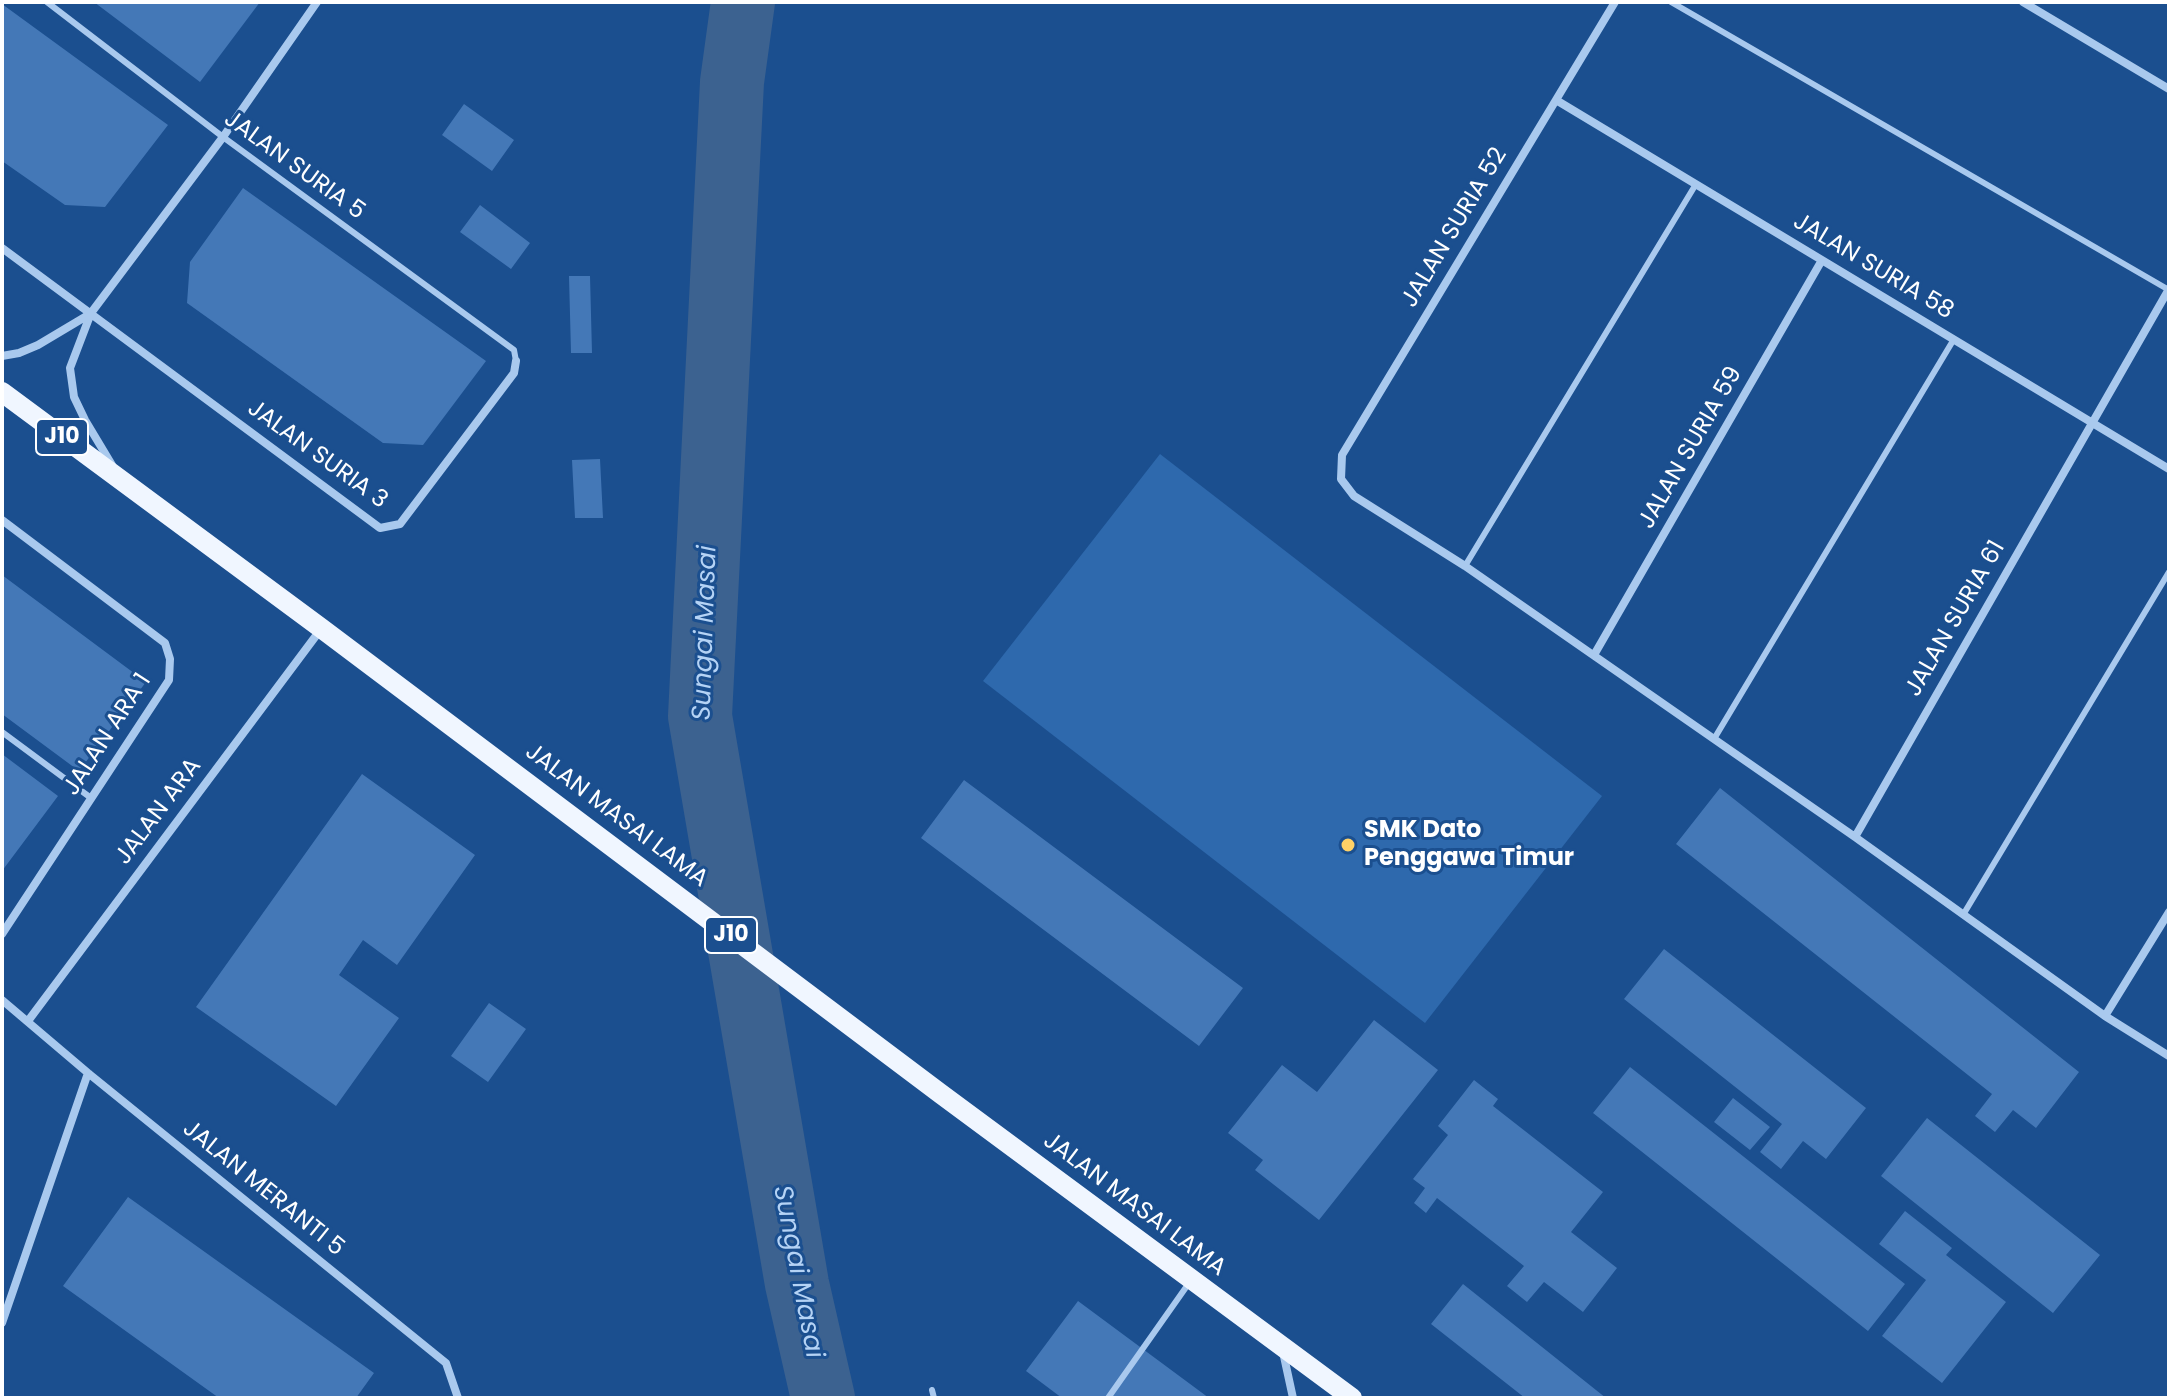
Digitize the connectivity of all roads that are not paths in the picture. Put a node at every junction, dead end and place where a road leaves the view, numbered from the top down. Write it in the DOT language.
graph roads {
  1 [pos="47,2"];
  2 [pos="317,2"];
  3 [pos="1615,2"];
  4 [pos="1671,2"];
  5 [pos="2023,2"];
  6 [pos="2169,89"];
  7 [pos="1556,100"];
  8 [pos="223,137"];
  9 [pos="1696,184"];
  10 [pos="2,248"];
  11 [pos="1822,260"];
  12 [pos="2169,290"];
  13 [pos="91,313"];
  14 [pos="1954,339"];
  15 [pos="2,356"];
  16 [pos="516,361"];
  17 [pos="2,392"];
  18 [pos="2092,421"];
  19 [pos="2169,469"];
  20 [pos="122,481"];
  21 [pos="2,520"];
  22 [pos="1465,566"];
  23 [pos="2169,572"];
  24 [pos="321,628"];
  25 [pos="1594,655"];
  26 [pos="2,732"];
  27 [pos="1714,739"];
  28 [pos="91,798"];
  29 [pos="1855,837"];
  30 [pos="2169,912"];
  31 [pos="1963,915"];
  32 [pos="2,934"];
  33 [pos="2,1000"];
  34 [pos="2105,1016"];
  35 [pos="28,1021"];
  36 [pos="2169,1056"];
  37 [pos="88,1073"];
  38 [pos="1192,1280"];
  39 [pos="2,1323"];
  40 [pos="1283,1348"];
  41 [pos="932,1390"];
  42 [pos="458,1398"];
  43 [pos="934,1398"];
  44 [pos="1108,1398"];
  45 [pos="1293,1398"];
  46 [pos="1352,1398"];
  1 -- 8 [label="lane, JALAN SURIA 5"];
  2 -- 8 [label="street"];
  3 -- 7 [label="street, JALAN SURIA 52"];
  4 -- 12 [label="lane"];
  5 -- 6 [label="street"];
  7 -- 9 [label="street, JALAN SURIA 58"];
  7 -- 22 [label="street, JALAN SURIA 52"];
  8 -- 13 [label="street"];
  8 -- 16 [label="lane, JALAN SURIA 5"];
  9 -- 11 [label="street, JALAN SURIA 58"];
  9 -- 22 [label="lane"];
  10 -- 13 [label="street, JALAN SURIA 3"];
  11 -- 14 [label="street, JALAN SURIA 58"];
  11 -- 25 [label="street, JALAN SURIA 59"];
  12 -- 18 [label="street, JALAN SURIA 61"];
  13 -- 15 [label="street"];
  13 -- 16 [label="street, JALAN SURIA 3"];
  13 -- 20 [label="street"];
  14 -- 18 [label="street, JALAN SURIA 58"];
  14 -- 27 [label="lane"];
  17 -- 20 [label="main road, JALAN MASAI LAMA / J10"];
  18 -- 19 [label="street, JALAN SURIA 58"];
  18 -- 29 [label="street, JALAN SURIA 61"];
  20 -- 24 [label="main road, JALAN MASAI LAMA / J10"];
  21 -- 28 [label="street, JALAN ARA 1"];
  22 -- 25 [label="street"];
  23 -- 31 [label="lane"];
  24 -- 35 [label="street, JALAN ARA"];
  24 -- 38 [label="main road, JALAN MASAI LAMA / J10"];
  25 -- 27 [label="street"];
  26 -- 28 [label="lane"];
  27 -- 29 [label="street"];
  28 -- 32 [label="street, JALAN ARA 1"];
  29 -- 31 [label="street"];
  30 -- 34 [label="street"];
  31 -- 34 [label="street"];
  33 -- 35 [label="street, JALAN MERANTI 5"];
  34 -- 36 [label="street"];
  35 -- 37 [label="street, JALAN MERANTI 5"];
  37 -- 39 [label="street"];
  37 -- 42 [label="street, JALAN MERANTI 5"];
  38 -- 40 [label="main road, JALAN MASAI LAMA / J10"];
  38 -- 44 [label="lane"];
  40 -- 45 [label="street"];
  40 -- 46 [label="main road, JALAN MASAI LAMA / J10"];
  41 -- 43 [label="lane"];
}
